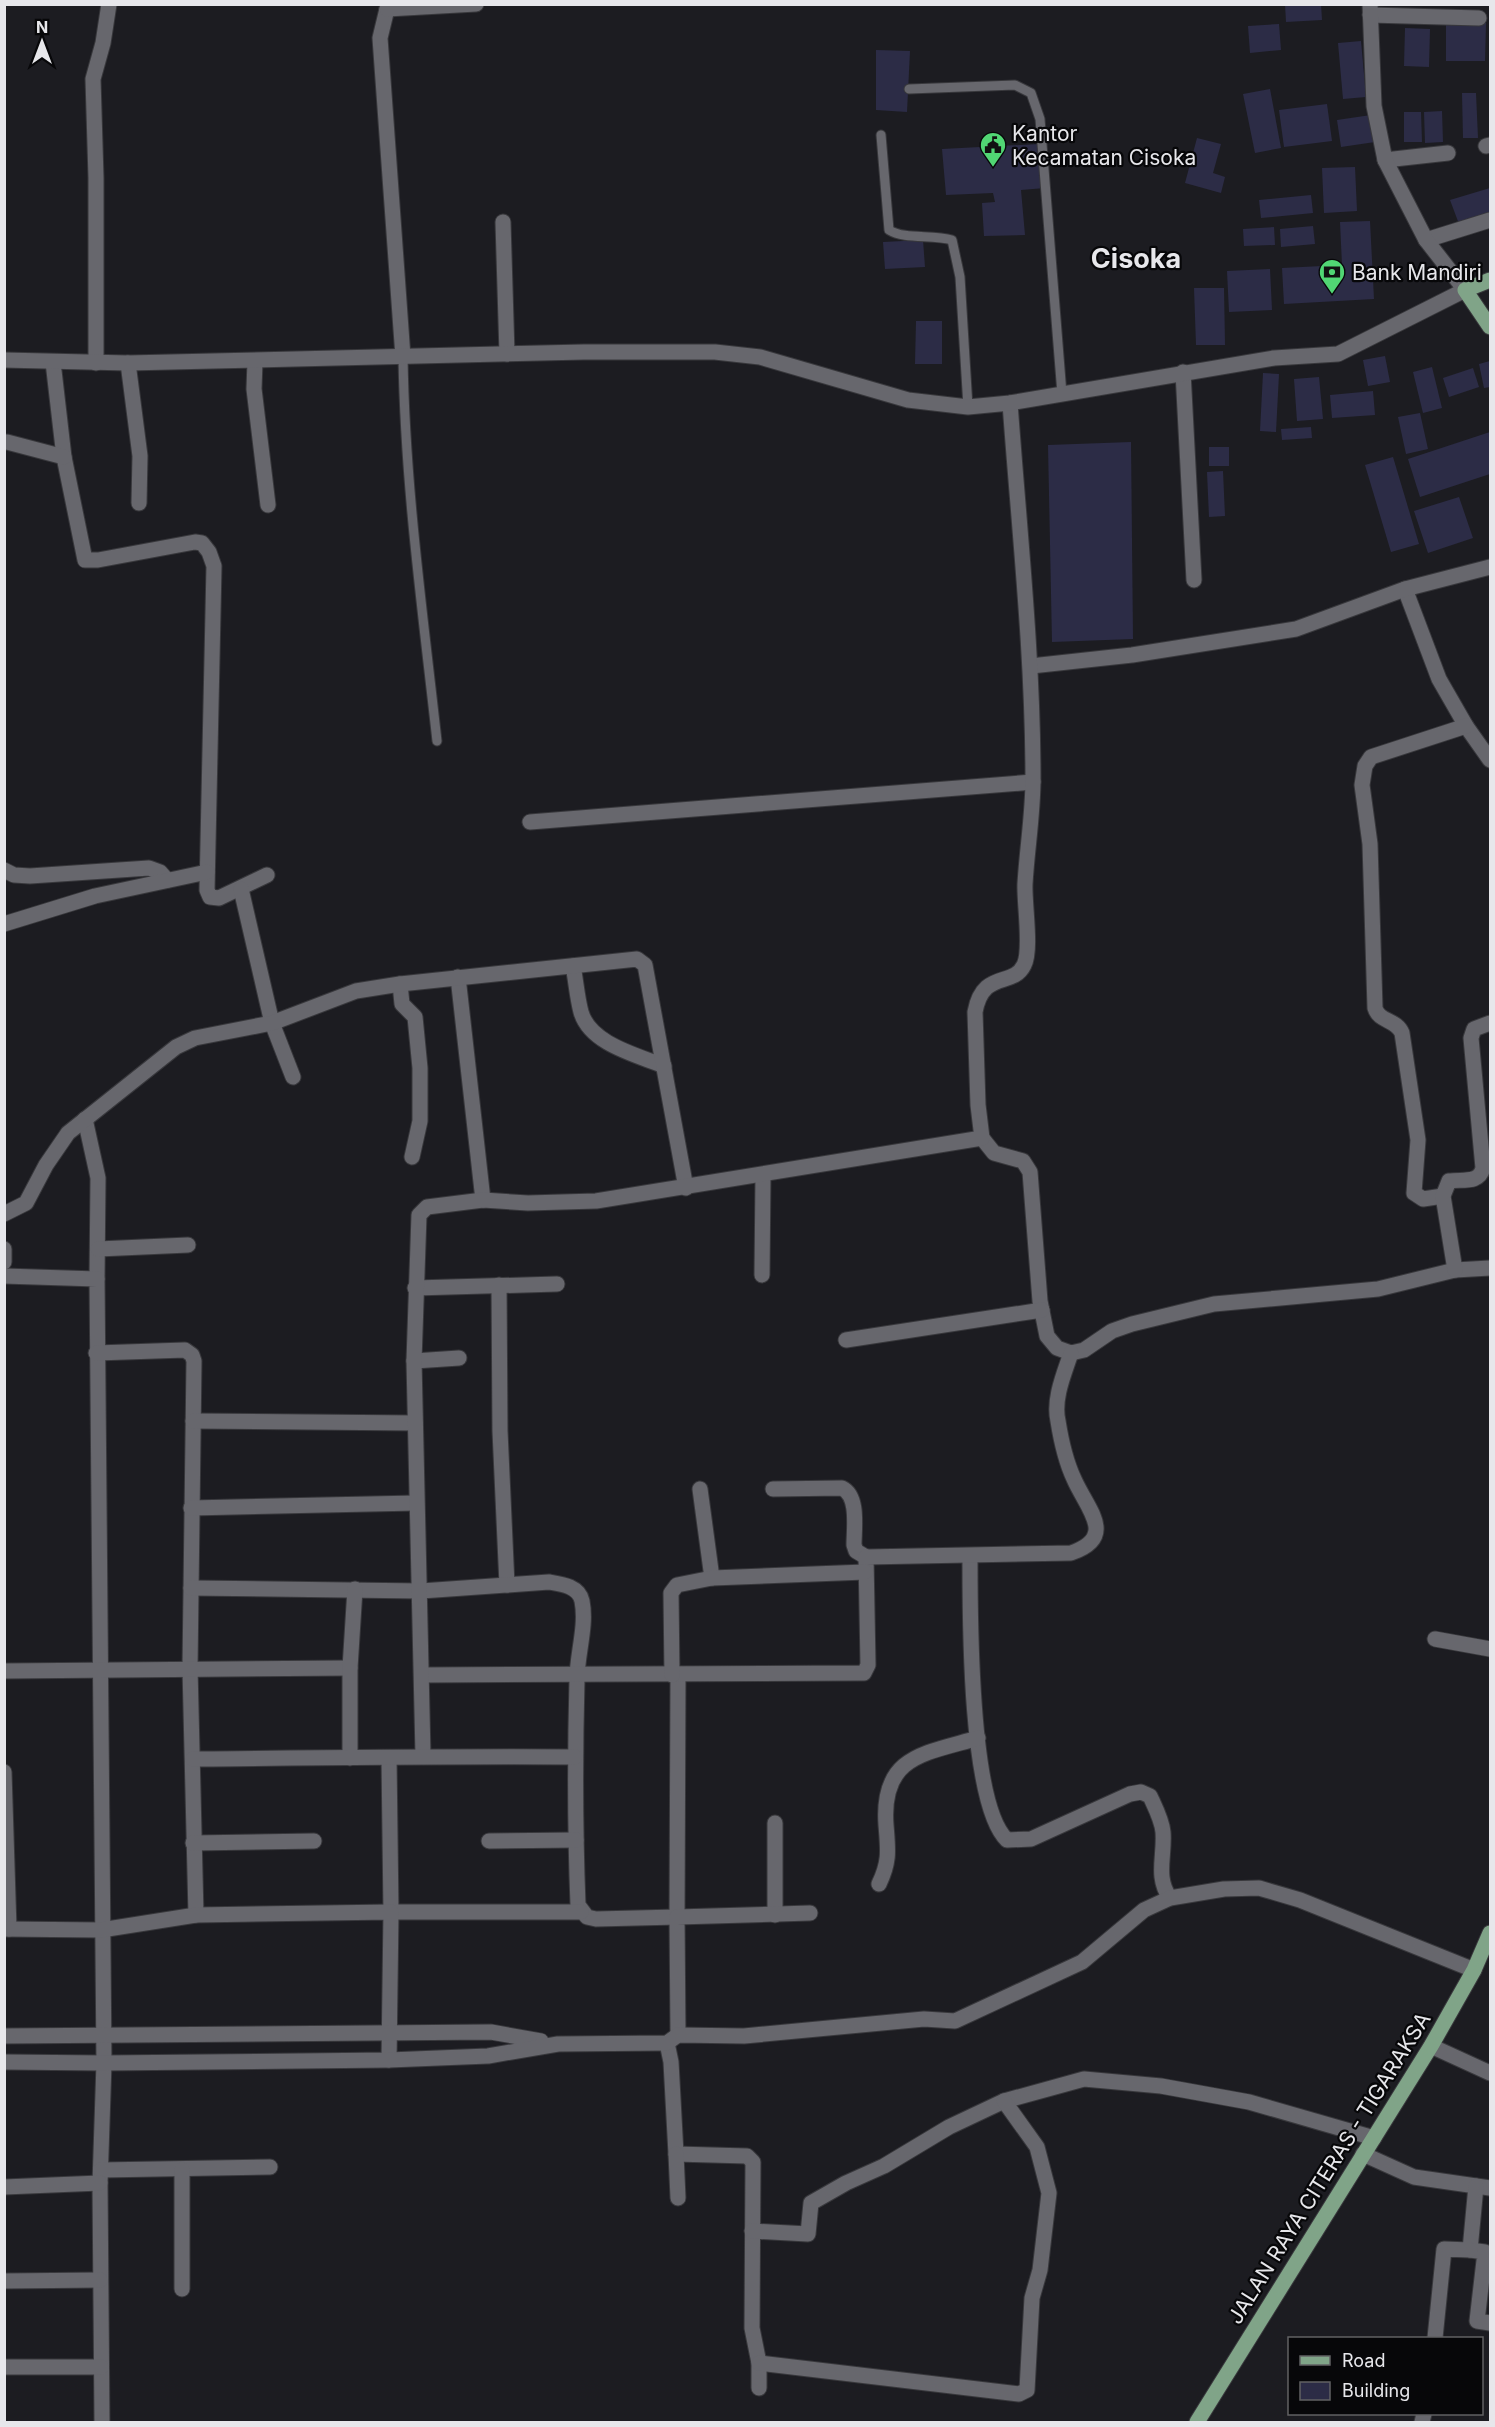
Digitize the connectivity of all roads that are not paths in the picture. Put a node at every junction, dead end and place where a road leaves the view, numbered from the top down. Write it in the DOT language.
graph roads {
  1 [pos="109,4"];
  2 [pos="476,4"];
  3 [pos="389,7"];
  4 [pos="1370,10"];
  5 [pos="1479,18"];
  6 [pos="909,89"];
  7 [pos="881,135"];
  8 [pos="1448,153"];
  9 [pos="1385,160"];
  10 [pos="1491,220"];
  11 [pos="503,222"];
  12 [pos="1426,240"];
  13 [pos="1491,280"];
  14 [pos="1465,290"];
  15 [pos="1491,327"];
  16 [pos="507,354"];
  17 [pos="403,357"];
  18 [pos="4,360"];
  19 [pos="255,361"];
  20 [pos="54,362"];
  21 [pos="96,363"];
  22 [pos="128,363"];
  23 [pos="1183,372"];
  24 [pos="1062,394"];
  25 [pos="1010,403"];
  26 [pos="968,407"];
  27 [pos="7,442"];
  28 [pos="64,457"];
  29 [pos="140,503"];
  30 [pos="268,505"];
  31 [pos="1491,567"];
  32 [pos="1194,580"];
  33 [pos="1405,589"];
  34 [pos="1031,666"];
  35 [pos="1466,726"];
  36 [pos="437,741"];
  37 [pos="1491,760"];
  38 [pos="1033,782"];
  39 [pos="530,822"];
  40 [pos="4,870"];
  41 [pos="207,872"];
  42 [pos="267,875"];
  43 [pos="167,880"];
  44 [pos="241,889"];
  45 [pos="4,924"];
  46 [pos="573,966"];
  47 [pos="458,977"];
  48 [pos="400,984"];
  49 [pos="272,1023"];
  50 [pos="1491,1023"];
  51 [pos="664,1066"];
  52 [pos="293,1077"];
  53 [pos="86,1119"];
  54 [pos="982,1138"];
  55 [pos="412,1157"];
  56 [pos="763,1176"];
  57 [pos="686,1188"];
  58 [pos="1443,1196"];
  59 [pos="483,1200"];
  60 [pos="4,1214"];
  61 [pos="188,1245"];
  62 [pos="4,1249"];
  63 [pos="98,1249"];
  64 [pos="4,1262"];
  65 [pos="1491,1268"];
  66 [pos="1455,1270"];
  67 [pos="762,1275"];
  68 [pos="4,1276"];
  69 [pos="97,1279"];
  70 [pos="557,1284"];
  71 [pos="499,1285"];
  72 [pos="415,1288"];
  73 [pos="1042,1310"];
  74 [pos="846,1340"];
  75 [pos="96,1353"];
  76 [pos="1071,1353"];
  77 [pos="459,1359"];
  78 [pos="414,1361"];
  79 [pos="193,1421"];
  80 [pos="415,1423"];
  81 [pos="700,1489"];
  82 [pos="773,1489"];
  83 [pos="416,1503"];
  84 [pos="191,1508"];
  85 [pos="866,1557"];
  86 [pos="970,1557"];
  87 [pos="865,1572"];
  88 [pos="712,1578"];
  89 [pos="507,1585"];
  90 [pos="191,1588"];
  91 [pos="355,1588"];
  92 [pos="421,1591"];
  93 [pos="1435,1639"];
  94 [pos="1491,1649"];
  95 [pos="101,1668"];
  96 [pos="190,1668"];
  97 [pos="350,1668"];
  98 [pos="4,1671"];
  99 [pos="577,1674"];
  100 [pos="675,1675"];
  101 [pos="422,1676"];
  102 [pos="978,1738"];
  103 [pos="423,1755"];
  104 [pos="575,1757"];
  105 [pos="350,1758"];
  106 [pos="389,1758"];
  107 [pos="193,1759"];
  108 [pos="4,1772"];
  109 [pos="775,1823"];
  110 [pos="576,1840"];
  111 [pos="314,1841"];
  112 [pos="489,1841"];
  113 [pos="6,1843"];
  114 [pos="193,1843"];
  115 [pos="879,1884"];
  116 [pos="1170,1898"];
  117 [pos="391,1912"];
  118 [pos="581,1912"];
  119 [pos="810,1913"];
  120 [pos="196,1915"];
  121 [pos="775,1916"];
  122 [pos="677,1917"];
  123 [pos="7,1929"];
  124 [pos="101,1930"];
  125 [pos="1491,1932"];
  126 [pos="1474,1970"];
  127 [pos="390,2033"];
  128 [pos="4,2036"];
  129 [pos="104,2037"];
  130 [pos="673,2039"];
  131 [pos="558,2044"];
  132 [pos="1431,2046"];
  133 [pos="389,2060"];
  134 [pos="4,2062"];
  135 [pos="104,2063"];
  136 [pos="1491,2073"];
  137 [pos="1004,2101"];
  138 [pos="1374,2138"];
  139 [pos="676,2154"];
  140 [pos="1363,2154"];
  141 [pos="270,2167"];
  142 [pos="182,2170"];
  143 [pos="101,2176"];
  144 [pos="4,2187"];
  145 [pos="1483,2187"];
  146 [pos="678,2198"];
  147 [pos="752,2231"];
  148 [pos="1470,2250"];
  149 [pos="100,2280"];
  150 [pos="4,2281"];
  151 [pos="182,2289"];
  152 [pos="1491,2323"];
  153 [pos="1435,2337"];
  154 [pos="759,2363"];
  155 [pos="4,2367"];
  156 [pos="101,2367"];
  157 [pos="759,2388"];
  158 [pos="102,2422"];
  159 [pos="1197,2422"];
  1 -- 21 [label="street"];
  2 -- 3 [label="street"];
  3 -- 17 [label="street"];
  4 -- 5 [label="street"];
  4 -- 9 [label="street"];
  6 -- 24 [label="lane"];
  7 -- 26 [label="lane"];
  8 -- 9 [label="street"];
  9 -- 12 [label="street"];
  10 -- 12 [label="street"];
  11 -- 16 [label="street"];
  12 -- 14 [label="street"];
  13 -- 14 [label="main road"];
  14 -- 15 [label="main road"];
  14 -- 23 [label="street"];
  16 -- 17 [label="street"];
  16 -- 26 [label="street"];
  17 -- 19 [label="street"];
  17 -- 36 [label="lane"];
  18 -- 20 [label="street"];
  19 -- 22 [label="street"];
  19 -- 30 [label="street"];
  20 -- 21 [label="street"];
  20 -- 28 [label="street"];
  21 -- 22 [label="street"];
  22 -- 29 [label="street"];
  23 -- 24 [label="street"];
  23 -- 32 [label="street"];
  24 -- 25 [label="street"];
  25 -- 26 [label="street"];
  25 -- 34 [label="street"];
  27 -- 28 [label="street"];
  28 -- 41 [label="street"];
  31 -- 33 [label="street"];
  33 -- 34 [label="street"];
  33 -- 35 [label="street"];
  34 -- 38 [label="street"];
  35 -- 37 [label="street"];
  35 -- 58 [label="street"];
  38 -- 39 [label="street"];
  38 -- 54 [label="street"];
  40 -- 43 [label="street"];
  41 -- 43 [label="street"];
  41 -- 44 [label="street"];
  42 -- 44 [label="street"];
  43 -- 45 [label="street"];
  44 -- 49 [label="street"];
  46 -- 47 [label="street"];
  46 -- 51 [label="street"];
  46 -- 51 [label="street"];
  47 -- 48 [label="street"];
  47 -- 59 [label="street"];
  48 -- 49 [label="street"];
  48 -- 55 [label="street"];
  49 -- 52 [label="street"];
  49 -- 53 [label="street"];
  50 -- 58 [label="street"];
  51 -- 57 [label="street"];
  53 -- 60 [label="street"];
  53 -- 63 [label="street"];
  54 -- 56 [label="street"];
  54 -- 73 [label="street"];
  56 -- 57 [label="street"];
  56 -- 67 [label="street"];
  57 -- 59 [label="street"];
  58 -- 66 [label="street"];
  59 -- 72 [label="street"];
  61 -- 63 [label="street"];
  62 -- 64 [label="street"];
  63 -- 69 [label="street"];
  65 -- 66 [label="street"];
  66 -- 76 [label="street"];
  68 -- 69 [label="street"];
  69 -- 75 [label="street"];
  70 -- 71 [label="street"];
  71 -- 72 [label="street"];
  71 -- 89 [label="street"];
  72 -- 78 [label="street"];
  73 -- 74 [label="street"];
  73 -- 76 [label="street"];
  75 -- 79 [label="street"];
  75 -- 95 [label="street"];
  76 -- 86 [label="street"];
  77 -- 78 [label="street"];
  78 -- 80 [label="street"];
  79 -- 80 [label="street"];
  79 -- 84 [label="street"];
  80 -- 83 [label="street"];
  81 -- 88 [label="street"];
  82 -- 85 [label="street"];
  83 -- 84 [label="street"];
  83 -- 92 [label="street"];
  84 -- 90 [label="street"];
  85 -- 86 [label="street"];
  85 -- 87 [label="street"];
  86 -- 102 [label="street"];
  87 -- 88 [label="street"];
  87 -- 100 [label="street"];
  88 -- 100 [label="street"];
  89 -- 92 [label="street"];
  89 -- 99 [label="street"];
  90 -- 91 [label="street"];
  90 -- 96 [label="street"];
  91 -- 92 [label="street"];
  91 -- 97 [label="street"];
  92 -- 101 [label="street"];
  93 -- 94 [label="street"];
  95 -- 96 [label="street"];
  95 -- 98 [label="street"];
  95 -- 124 [label="street"];
  96 -- 97 [label="street"];
  96 -- 107 [label="street"];
  97 -- 105 [label="street"];
  99 -- 100 [label="street"];
  99 -- 101 [label="street"];
  99 -- 104 [label="street"];
  100 -- 122 [label="street"];
  101 -- 103 [label="street"];
  102 -- 115 [label="street"];
  102 -- 116 [label="street"];
  103 -- 104 [label="street"];
  103 -- 106 [label="street"];
  104 -- 110 [label="street"];
  105 -- 106 [label="street"];
  105 -- 107 [label="street"];
  106 -- 117 [label="street"];
  107 -- 114 [label="street"];
  108 -- 113 [label="street"];
  109 -- 121 [label="street"];
  110 -- 112 [label="street"];
  110 -- 118 [label="street"];
  111 -- 114 [label="street"];
  113 -- 123 [label="street"];
  114 -- 120 [label="street"];
  116 -- 126 [label="street"];
  116 -- 130 [label="street"];
  117 -- 118 [label="street"];
  117 -- 120 [label="street"];
  117 -- 127 [label="street"];
  118 -- 122 [label="street"];
  119 -- 121 [label="street"];
  120 -- 124 [label="street"];
  121 -- 122 [label="street"];
  122 -- 130 [label="street"];
  123 -- 124 [label="street"];
  124 -- 129 [label="street"];
  125 -- 126 [label="main road, JALAN RAYA CITERAS - TIGARAKSA"];
  126 -- 132 [label="main road, JALAN RAYA CITERAS - TIGARAKSA"];
  127 -- 129 [label="street"];
  127 -- 131 [label="street"];
  127 -- 133 [label="street"];
  128 -- 129 [label="street"];
  129 -- 135 [label="street"];
  130 -- 131 [label="street"];
  130 -- 139 [label="street"];
  131 -- 133 [label="street"];
  132 -- 136 [label="street"];
  132 -- 138 [label="main road, JALAN RAYA CITERAS - TIGARAKSA"];
  133 -- 135 [label="street"];
  134 -- 135 [label="street"];
  135 -- 143 [label="street"];
  137 -- 138 [label="street"];
  137 -- 147 [label="street"];
  137 -- 154 [label="street"];
  138 -- 140 [label="main road, JALAN RAYA CITERAS - TIGARAKSA"];
  139 -- 146 [label="street"];
  139 -- 147 [label="street"];
  140 -- 145 [label="street"];
  140 -- 159 [label="main road, JALAN RAYA CITERAS - TIGARAKSA"];
  141 -- 142 [label="street"];
  142 -- 143 [label="street"];
  142 -- 151 [label="street"];
  143 -- 144 [label="street"];
  143 -- 149 [label="street"];
  145 -- 148 [label="street"];
  147 -- 154 [label="street"];
  148 -- 152 [label="street"];
  148 -- 153 [label="street"];
  149 -- 150 [label="street"];
  149 -- 156 [label="street"];
  154 -- 157 [label="street"];
  155 -- 156 [label="street"];
  156 -- 158 [label="street"];
}
